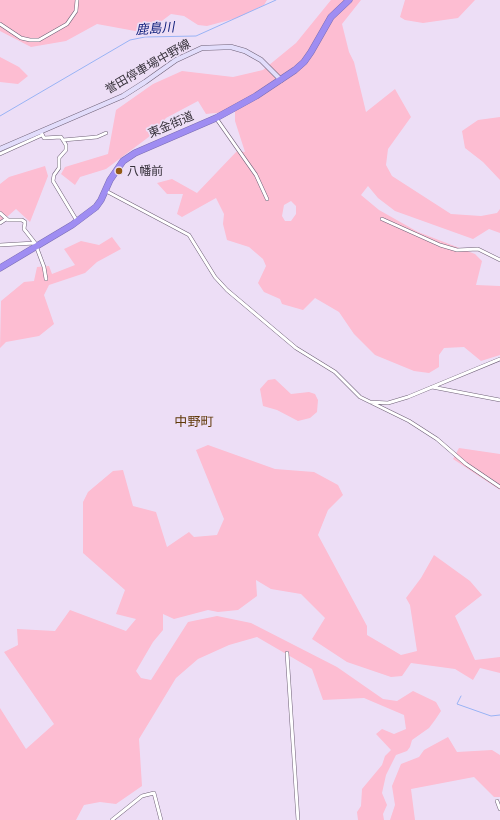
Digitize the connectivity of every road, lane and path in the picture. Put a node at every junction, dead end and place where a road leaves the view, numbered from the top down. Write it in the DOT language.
graph roads {
  1 [pos="77,0"];
  2 [pos="349,0"];
  3 [pos="0,24"];
  4 [pos="281,80"];
  5 [pos="216,118"];
  6 [pos="106,133"];
  7 [pos="42,134"];
  8 [pos="63,140"];
  9 [pos="0,149"];
  10 [pos="0,154"];
  11 [pos="106,190"];
  12 [pos="267,199"];
  13 [pos="0,213"];
  14 [pos="6,219"];
  15 [pos="382,219"];
  16 [pos="77,221"];
  17 [pos="0,223"];
  18 [pos="0,245"];
  19 [pos="35,245"];
  20 [pos="500,260"];
  21 [pos="0,268"];
  22 [pos="46,279"];
  23 [pos="500,358"];
  24 [pos="432,387"];
  25 [pos="500,400"];
  26 [pos="369,402"];
  27 [pos="500,486"];
  28 [pos="286,653"];
  29 [pos="497,801"];
  30 [pos="500,808"];
  31 [pos="112,820"];
  32 [pos="161,820"];
  33 [pos="298,820"];
  1 -- 3 [label="street"];
  2 -- 4 [label="highway, 東金街道"];
  4 -- 5 [label="highway, 東金街道"];
  4 -- 7 [label="main road, 誉田停車場中野線"];
  5 -- 11 [label="highway, 東金街道"];
  5 -- 12 [label="street"];
  6 -- 8 [label="street"];
  7 -- 8 [label="street"];
  7 -- 9 [label="main road, 誉田停車場中野線"];
  7 -- 10 [label="street"];
  8 -- 16 [label="street"];
  11 -- 16 [label="highway, 東金街道"];
  11 -- 26 [label="street"];
  13 -- 14 [label="street"];
  14 -- 17 [label="street"];
  14 -- 19 [label="street"];
  15 -- 20 [label="street"];
  16 -- 19 [label="highway, 東金街道"];
  18 -- 19 [label="street"];
  19 -- 21 [label="highway, 東金街道"];
  19 -- 22 [label="street"];
  23 -- 24 [label="street"];
  24 -- 25 [label="street"];
  24 -- 26 [label="street"];
  26 -- 27 [label="street"];
  28 -- 33 [label="street"];
  29 -- 30 [label="street"];
  31 -- 32 [label="street"];
}
